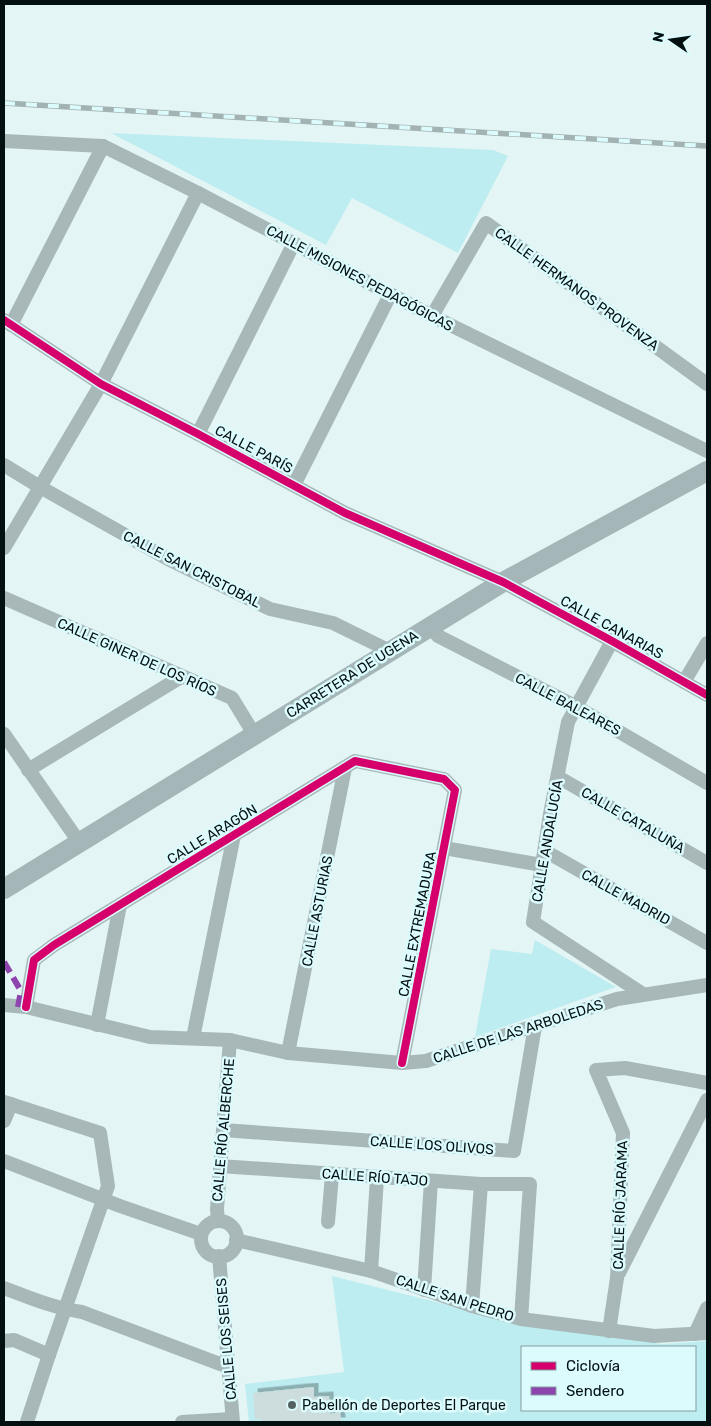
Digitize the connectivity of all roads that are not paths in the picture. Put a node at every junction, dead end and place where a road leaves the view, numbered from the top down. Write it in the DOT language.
graph roads {
  1 [pos="4,141"];
  2 [pos="103,146"];
  3 [pos="198,193"];
  4 [pos="294,243"];
  5 [pos="390,295"];
  6 [pos="432,316"];
  7 [pos="7,322"];
  8 [pos="101,384"];
  9 [pos="707,384"];
  10 [pos="198,434"];
  11 [pos="707,451"];
  12 [pos="4,465"];
  13 [pos="707,471"];
  14 [pos="294,485"];
  15 [pos="40,488"];
  16 [pos="4,548"];
  17 [pos="503,582"];
  18 [pos="4,598"];
  19 [pos="429,626"];
  20 [pos="612,641"];
  21 [pos="707,643"];
  22 [pos="390,651"];
  23 [pos="182,677"];
  24 [pos="684,682"];
  25 [pos="707,695"];
  26 [pos="575,706"];
  27 [pos="4,734"];
  28 [pos="254,734"];
  29 [pos="345,768"];
  30 [pos="28,770"];
  31 [pos="558,777"];
  32 [pos="707,783"];
  33 [pos="455,790"];
  34 [pos="234,836"];
  35 [pos="79,842"];
  36 [pos="444,848"];
  37 [pos="545,851"];
  38 [pos="707,863"];
  39 [pos="542,865"];
  40 [pos="4,889"];
  41 [pos="120,905"];
  42 [pos="707,943"];
  43 [pos="707,985"];
  44 [pos="643,994"];
  45 [pos="4,1005"];
  46 [pos="26,1008"];
  47 [pos="97,1025"];
  48 [pos="535,1026"];
  49 [pos="193,1038"];
  50 [pos="230,1040"];
  51 [pos="288,1053"];
  52 [pos="402,1062"];
  53 [pos="707,1083"];
  54 [pos="707,1100"];
  55 [pos="7,1103"];
  56 [pos="4,1121"];
  57 [pos="223,1130"];
  58 [pos="4,1161"];
  59 [pos="220,1166"];
  60 [pos="332,1175"];
  61 [pos="377,1178"];
  62 [pos="431,1181"];
  63 [pos="482,1184"];
  64 [pos="103,1200"];
  65 [pos="218,1221"];
  66 [pos="328,1222"];
  67 [pos="202,1234"];
  68 [pos="236,1240"];
  69 [pos="219,1256"];
  70 [pos="371,1271"];
  71 [pos="617,1278"];
  72 [pos="4,1288"];
  73 [pos="424,1290"];
  74 [pos="472,1306"];
  75 [pos="707,1308"];
  76 [pos="65,1310"];
  77 [pos="521,1319"];
  78 [pos="609,1331"];
  79 [pos="701,1333"];
  80 [pos="4,1341"];
  81 [pos="49,1355"];
  82 [pos="228,1367"];
  83 [pos="232,1420"];
  84 [pos="27,1422"];
  85 [pos="182,1422"];
  1 -- 2 [label="street, CALLE MISIONES PEDAGÓGICAS"];
  2 -- 3 [label="street, CALLE MISIONES PEDAGÓGICAS"];
  2 -- 7 [label="street"];
  3 -- 4 [label="street, CALLE MISIONES PEDAGÓGICAS"];
  3 -- 8 [label="street"];
  4 -- 5 [label="street, CALLE MISIONES PEDAGÓGICAS"];
  4 -- 10 [label="street"];
  5 -- 6 [label="street, CALLE MISIONES PEDAGÓGICAS"];
  5 -- 14 [label="street"];
  6 -- 9 [label="street, CALLE HERMANOS PROVENZA"];
  6 -- 11 [label="street, CALLE MISIONES PEDAGÓGICAS"];
  7 -- 8 [label="street, CALLE PARÍS"];
  8 -- 10 [label="street, CALLE PARÍS"];
  8 -- 15 [label="street"];
  10 -- 14 [label="street, CALLE PARÍS"];
  12 -- 15 [label="street, CALLE SAN CRISTOBAL"];
  13 -- 17 [label="main road, CARRETERA DE UGENA"];
  14 -- 17 [label="street, CALLE PARÍS"];
  15 -- 16 [label="street"];
  15 -- 22 [label="street, CALLE SAN CRISTOBAL"];
  17 -- 19 [label="main road, CARRETERA DE UGENA"];
  17 -- 20 [label="street, CALLE CANARIAS"];
  18 -- 23 [label="street, CALLE GINER DE LOS RÍOS"];
  19 -- 22 [label="main road, CARRETERA DE UGENA"];
  19 -- 26 [label="street, CALLE BALEARES"];
  20 -- 24 [label="street, CALLE CANARIAS"];
  20 -- 26 [label="street, CALLE ANDALUCÍA"];
  21 -- 24 [label="street"];
  22 -- 28 [label="main road, CARRETERA DE UGENA"];
  23 -- 28 [label="street, CALLE GINER DE LOS RÍOS"];
  23 -- 30 [label="street"];
  24 -- 25 [label="street, CALLE CANARIAS"];
  26 -- 31 [label="street, CALLE ANDALUCÍA"];
  26 -- 32 [label="street, CALLE BALEARES"];
  27 -- 30 [label="street"];
  28 -- 35 [label="main road, CARRETERA DE UGENA"];
  29 -- 33 [label="street, CALLE ARAGÓN"];
  29 -- 34 [label="street, CALLE ARAGÓN"];
  29 -- 51 [label="street, CALLE ASTURIAS"];
  30 -- 35 [label="street"];
  31 -- 37 [label="street, CALLE ANDALUCÍA"];
  31 -- 38 [label="street, CALLE CATALUÑA"];
  33 -- 36 [label="street, CALLE EXTREMADURA"];
  34 -- 41 [label="street, CALLE ARAGÓN"];
  34 -- 49 [label="street"];
  35 -- 40 [label="main road, CARRETERA DE UGENA"];
  36 -- 39 [label="street"];
  36 -- 52 [label="street, CALLE EXTREMADURA"];
  37 -- 39 [label="street, CALLE ANDALUCÍA"];
  37 -- 42 [label="street, CALLE MADRID"];
  39 -- 44 [label="street, CALLE ANDALUCÍA"];
  41 -- 46 [label="street, CALLE ARAGÓN"];
  41 -- 47 [label="street"];
  43 -- 44 [label="street, CALLE DE LAS ARBOLEDAS"];
  44 -- 48 [label="street, CALLE DE LAS ARBOLEDAS"];
  45 -- 46 [label="street, CALLE DE LAS ARBOLEDAS"];
  46 -- 47 [label="street, CALLE DE LAS ARBOLEDAS"];
  47 -- 49 [label="street, CALLE DE LAS ARBOLEDAS"];
  48 -- 52 [label="street, CALLE DE LAS ARBOLEDAS"];
  48 -- 57 [label="street, CALLE LOS OLIVOS"];
  49 -- 50 [label="street, CALLE DE LAS ARBOLEDAS"];
  50 -- 51 [label="street, CALLE DE LAS ARBOLEDAS"];
  50 -- 57 [label="street, CALLE RÍO ALBERCHE"];
  51 -- 52 [label="street, CALLE DE LAS ARBOLEDAS"];
  53 -- 71 [label="street, CALLE RÍO JARAMA"];
  54 -- 71 [label="street, CALLE RÍO JARAMA"];
  55 -- 56 [label="street"];
  55 -- 64 [label="street"];
  57 -- 59 [label="street, CALLE RÍO ALBERCHE"];
  58 -- 64 [label="street"];
  59 -- 60 [label="street, CALLE RÍO TAJO"];
  59 -- 65 [label="street, CALLE RÍO ALBERCHE"];
  60 -- 61 [label="street, CALLE RÍO TAJO"];
  60 -- 66 [label="street"];
  61 -- 62 [label="street, CALLE RÍO TAJO"];
  61 -- 70 [label="street"];
  62 -- 63 [label="street, CALLE RÍO TAJO"];
  62 -- 73 [label="street"];
  63 -- 74 [label="street"];
  63 -- 77 [label="street, CALLE RÍO TAJO"];
  64 -- 67 [label="street"];
  64 -- 76 [label="street"];
  65 -- 67 [label="street"];
  65 -- 68 [label="street"];
  67 -- 69 [label="street"];
  68 -- 69 [label="street"];
  68 -- 70 [label="street, CALLE SAN PEDRO"];
  69 -- 82 [label="street, CALLE LOS SEISES"];
  70 -- 73 [label="street, CALLE SAN PEDRO"];
  71 -- 78 [label="street, CALLE RÍO JARAMA"];
  72 -- 76 [label="street"];
  73 -- 74 [label="street, CALLE SAN PEDRO"];
  74 -- 77 [label="street, CALLE SAN PEDRO"];
  75 -- 79 [label="street"];
  76 -- 81 [label="street"];
  76 -- 82 [label="street"];
  77 -- 78 [label="street, CALLE SAN PEDRO"];
  78 -- 79 [label="street, CALLE SAN PEDRO"];
  80 -- 81 [label="street"];
  81 -- 84 [label="street"];
  82 -- 83 [label="street, CALLE LOS SEISES"];
  83 -- 85 [label="street"];
}
